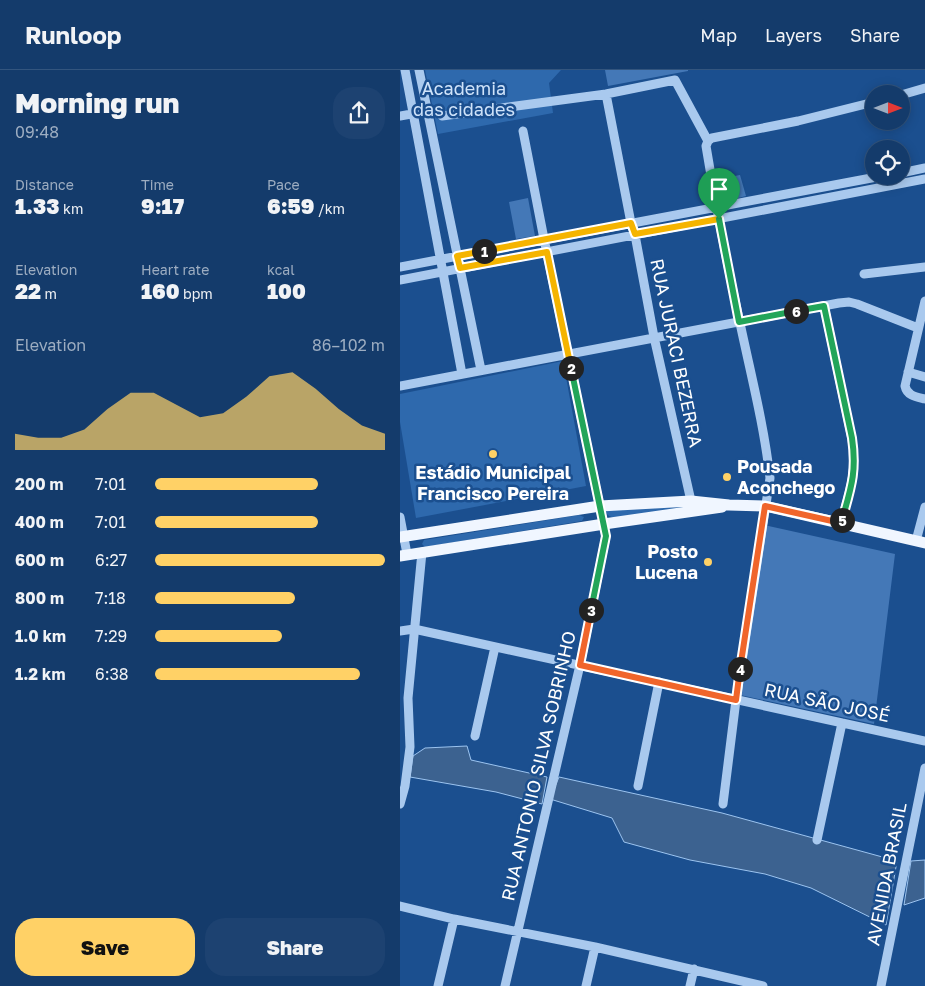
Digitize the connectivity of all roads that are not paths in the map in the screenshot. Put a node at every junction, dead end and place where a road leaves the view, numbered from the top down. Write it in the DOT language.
graph roads {
  1 [pos="405,70"];
  2 [pos="419,70"];
  3 [pos="925,88"];
  4 [pos="910,92"];
  5 [pos="606,94"];
  6 [pos="865,104"];
  7 [pos="428,111"];
  8 [pos="412,114"];
  9 [pos="400,116"];
  10 [pos="442,116"];
  11 [pos="523,131"];
  12 [pos="708,141"];
  13 [pos="925,168"];
  14 [pos="910,171"];
  15 [pos="865,179"];
  16 [pos="925,179"];
  17 [pos="716,207"];
  18 [pos="719,219"];
  19 [pos="450,221"];
  20 [pos="631,223"];
  21 [pos="433,224"];
  22 [pos="635,234"];
  23 [pos="544,239"];
  24 [pos="547,252"];
  25 [pos="457,256"];
  26 [pos="440,260"];
  27 [pos="400,267"];
  28 [pos="925,267"];
  29 [pos="460,268"];
  30 [pos="443,272"];
  31 [pos="864,274"];
  32 [pos="400,280"];
  33 [pos="925,300"];
  34 [pos="824,306"];
  35 [pos="739,322"];
  36 [pos="918,328"];
  37 [pos="654,337"];
  38 [pos="568,354"];
  39 [pos="481,370"];
  40 [pos="908,372"];
  41 [pos="462,374"];
  42 [pos="925,377"];
  43 [pos="400,386"];
  44 [pos="925,399"];
  45 [pos="691,500"];
  46 [pos="729,505"];
  47 [pos="600,506"];
  48 [pos="765,506"];
  49 [pos="925,507"];
  50 [pos="400,517"];
  51 [pos="841,523"];
  52 [pos="604,524"];
  53 [pos="402,537"];
  54 [pos="921,542"];
  55 [pos="422,552"];
  56 [pos="404,555"];
  57 [pos="414,629"];
  58 [pos="400,631"];
  59 [pos="495,647"];
  60 [pos="580,665"];
  61 [pos="659,682"];
  62 [pos="404,698"];
  63 [pos="736,700"];
  64 [pos="842,722"];
  65 [pos="475,736"];
  66 [pos="925,741"];
  67 [pos="925,768"];
  68 [pos="402,786"];
  69 [pos="638,786"];
  70 [pos="400,804"];
  71 [pos="723,804"];
  72 [pos="818,840"];
  73 [pos="400,906"];
  74 [pos="454,919"];
  75 [pos="518,931"];
  76 [pos="595,946"];
  77 [pos="694,969"];
  78 [pos="438,986"];
  79 [pos="505,986"];
  80 [pos="586,986"];
  81 [pos="690,986"];
  82 [pos="763,986"];
  83 [pos="881,986"];
  1 -- 8 [label="street"];
  2 -- 7 [label="street"];
  3 -- 4 [label="street"];
  5 -- 10 [label="street"];
  5 -- 12 [label="street"];
  5 -- 20 [label="street, RUA JURACI BEZERRA"];
  6 -- 12 [label="street"];
  7 -- 8 [label="street"];
  7 -- 19 [label="street"];
  8 -- 9 [label="street"];
  8 -- 21 [label="street"];
  11 -- 23 [label="street, RUA ANTONIO SILVA SOBRINHO"];
  12 -- 17 [label="street"];
  13 -- 14 [label="street"];
  15 -- 17 [label="street"];
  16 -- 18 [label="street"];
  17 -- 18 [label="street"];
  17 -- 20 [label="street"];
  18 -- 22 [label="street"];
  18 -- 35 [label="street"];
  19 -- 21 [label="street"];
  19 -- 25 [label="street"];
  20 -- 22 [label="street, RUA JURACI BEZERRA"];
  20 -- 23 [label="street"];
  21 -- 26 [label="street"];
  22 -- 24 [label="street"];
  22 -- 37 [label="street, RUA JURACI BEZERRA"];
  23 -- 24 [label="street, RUA ANTONIO SILVA SOBRINHO"];
  23 -- 25 [label="street"];
  24 -- 29 [label="street"];
  24 -- 38 [label="street, RUA ANTONIO SILVA SOBRINHO"];
  25 -- 26 [label="street"];
  25 -- 29 [label="street"];
  26 -- 27 [label="street"];
  26 -- 30 [label="street"];
  28 -- 31 [label="street"];
  29 -- 30 [label="street"];
  29 -- 39 [label="street"];
  30 -- 32 [label="street"];
  30 -- 41 [label="street"];
  33 -- 36 [label="street"];
  34 -- 35 [label="street"];
  34 -- 36 [label="street"];
  34 -- 51 [label="street"];
  35 -- 37 [label="street"];
  35 -- 48 [label="street"];
  36 -- 40 [label="street"];
  37 -- 38 [label="street"];
  37 -- 45 [label="street, RUA JURACI BEZERRA"];
  38 -- 39 [label="street"];
  38 -- 47 [label="street, RUA ANTONIO SILVA SOBRINHO"];
  39 -- 41 [label="street"];
  40 -- 42 [label="street"];
  40 -- 44 [label="street"];
  41 -- 43 [label="street"];
  45 -- 46 [label="main road"];
  45 -- 47 [label="main road"];
  46 -- 48 [label="main road"];
  46 -- 52 [label="main road"];
  47 -- 52 [label="street, RUA ANTONIO SILVA SOBRINHO"];
  47 -- 53 [label="main road"];
  48 -- 51 [label="main road"];
  48 -- 63 [label="street"];
  49 -- 54 [label="street"];
  50 -- 53 [label="street"];
  51 -- 54 [label="main road"];
  52 -- 55 [label="main road"];
  52 -- 60 [label="street, RUA ANTONIO SILVA SOBRINHO"];
  53 -- 56 [label="street"];
  55 -- 56 [label="main road"];
  55 -- 57 [label="street"];
  57 -- 58 [label="street, RUA SÃO JOSÉ"];
  57 -- 59 [label="street, RUA SÃO JOSÉ"];
  57 -- 62 [label="street"];
  59 -- 60 [label="street, RUA SÃO JOSÉ"];
  59 -- 65 [label="street"];
  60 -- 61 [label="street, RUA SÃO JOSÉ"];
  60 -- 75 [label="street, RUA ANTONIO SILVA SOBRINHO"];
  61 -- 63 [label="street, RUA SÃO JOSÉ"];
  61 -- 69 [label="street"];
  62 -- 68 [label="street"];
  63 -- 64 [label="street, RUA SÃO JOSÉ"];
  63 -- 71 [label="street"];
  64 -- 66 [label="street, RUA SÃO JOSÉ"];
  64 -- 72 [label="street"];
  67 -- 83 [label="street, AVENIDA BRASIL"];
  68 -- 70 [label="street"];
  73 -- 74 [label="street"];
  74 -- 75 [label="street"];
  74 -- 78 [label="street"];
  75 -- 76 [label="street"];
  75 -- 79 [label="street, RUA ANTONIO SILVA SOBRINHO"];
  76 -- 77 [label="street"];
  76 -- 80 [label="street"];
  77 -- 81 [label="street"];
  77 -- 82 [label="street"];
}
